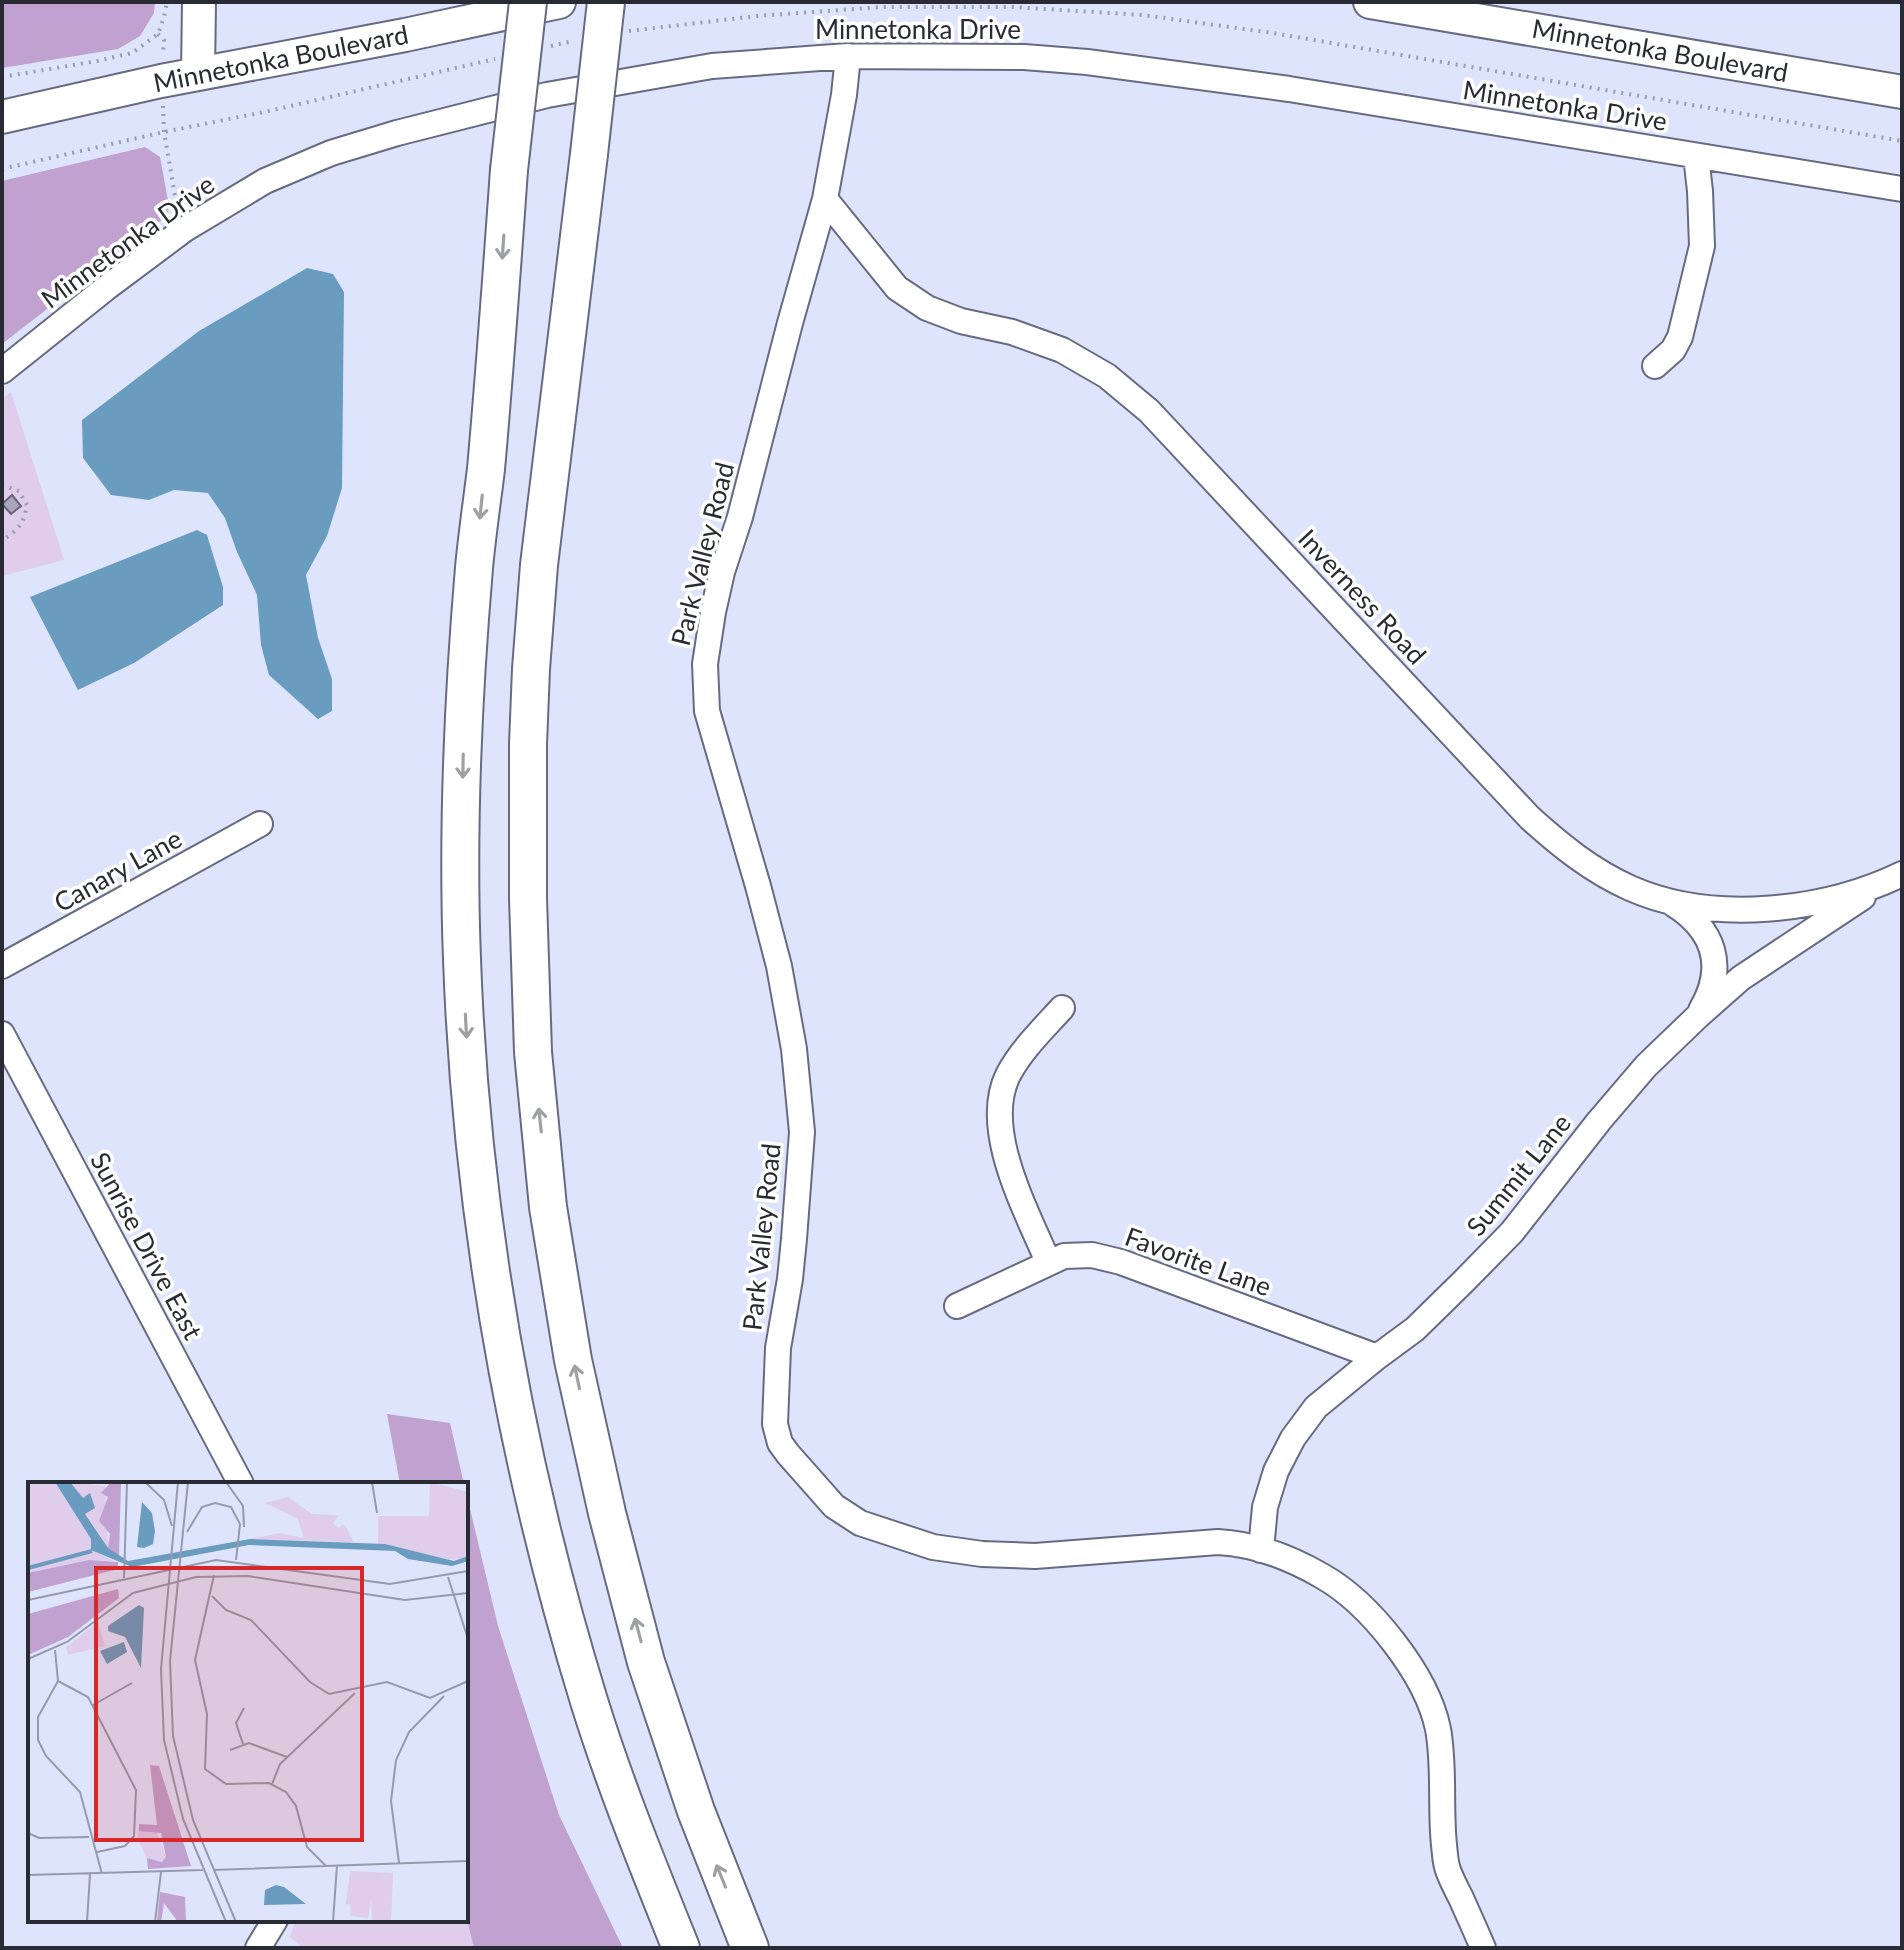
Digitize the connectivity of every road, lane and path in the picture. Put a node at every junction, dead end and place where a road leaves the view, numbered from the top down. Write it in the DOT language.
graph roads {
  1 [pos="167,2"];
  2 [pos="199,2"];
  3 [pos="528,2"];
  4 [pos="559,2"];
  5 [pos="606,2"];
  6 [pos="1064,2"];
  7 [pos="1370,2"];
  8 [pos="1063,10"];
  9 [pos="848,56"];
  10 [pos="198,74"];
  11 [pos="2,77"];
  12 [pos="1902,92"];
  13 [pos="2,117"];
  14 [pos="164,132"];
  15 [pos="1696,156"];
  16 [pos="1902,189"];
  17 [pos="825,199"];
  18 [pos="185,229"];
  19 [pos="1655,366"];
  20 [pos="2,371"];
  21 [pos="2,485"];
  22 [pos="2,540"];
  23 [pos="260,824"];
  24 [pos="1894,878"];
  25 [pos="1671,902"];
  26 [pos="2,966"];
  27 [pos="1062,1008"];
  28 [pos="1698,1016"];
  29 [pos="2,1034"];
  30 [pos="1048,1262"];
  31 [pos="957,1306"];
  32 [pos="1377,1357"];
  33 [pos="240,1482"];
  34 [pos="1261,1550"];
  35 [pos="274,1922"];
  36 [pos="258,1948"];
  37 [pos="681,1948"];
  38 [pos="750,1948"];
  39 [pos="1483,1948"];
  1 -- 11 [label="path"];
  2 -- 10 [label="main road"];
  3 -- 37 [label="highway, one-way, bridge"];
  4 -- 10 [label="main road, Minnetonka Boulevard"];
  38 -- 5 [label="highway, one-way, bridge"];
  6 -- 8 [label="path"];
  7 -- 12 [label="main road, Minnetonka Boulevard"];
  9 -- 15 [label="street, Minnetonka Drive"];
  9 -- 17 [label="street, Park Valley Road"];
  9 -- 18 [label="street, Minnetonka Drive"];
  10 -- 13 [label="main road, Minnetonka Boulevard"];
  14 -- 18 [label="path"];
  15 -- 16 [label="street, Minnetonka Drive"];
  15 -- 19 [label="street"];
  17 -- 25 [label="street, Inverness Road"];
  17 -- 34 [label="street, Park Valley Road"];
  18 -- 20 [label="street, Minnetonka Drive"];
  21 -- 22 [label="path"];
  23 -- 26 [label="street, Canary Lane"];
  24 -- 25 [label="street, Inverness Road"];
  24 -- 28 [label="street, Summit Lane"];
  25 -- 28 [label="street"];
  27 -- 30 [label="street"];
  28 -- 32 [label="street, Summit Lane"];
  29 -- 33 [label="street, Sunrise Drive East"];
  30 -- 31 [label="street, Favorite Lane"];
  30 -- 32 [label="street, Favorite Lane"];
  32 -- 34 [label="street, Summit Lane"];
  34 -- 39 [label="street, Park Valley Road"];
  35 -- 36 [label="street"];
}
